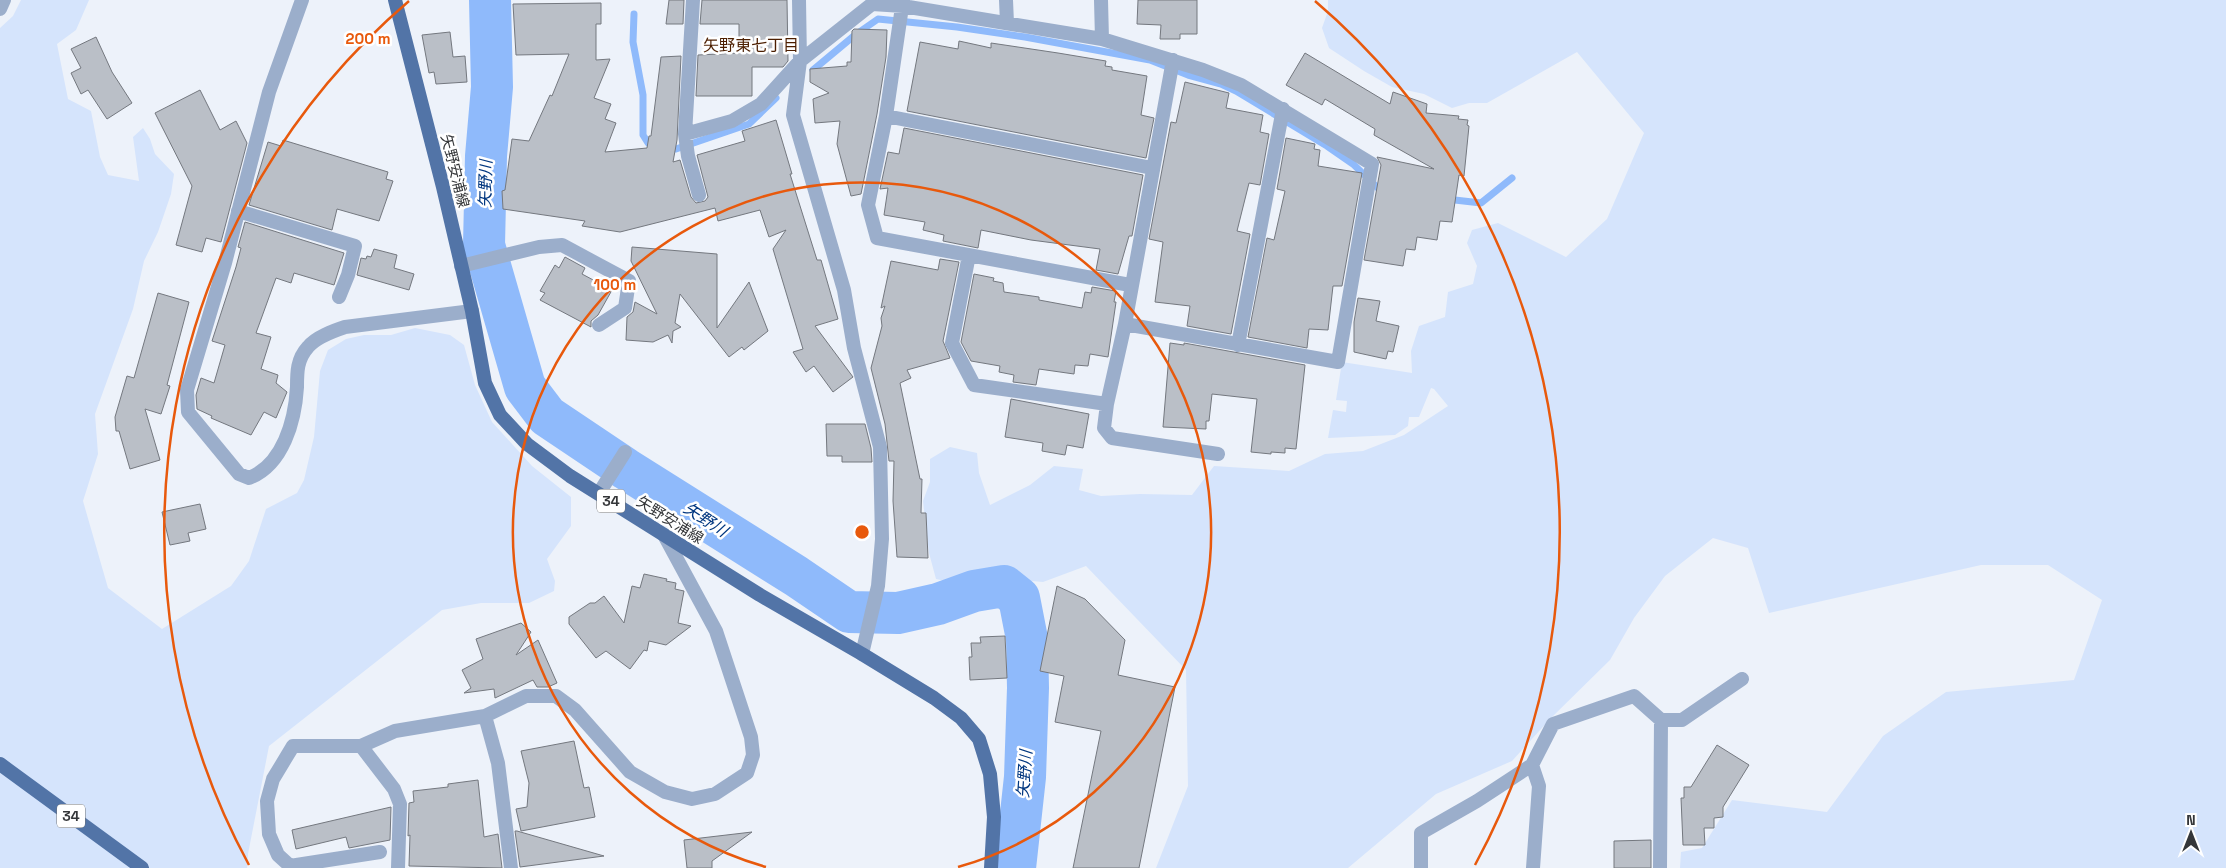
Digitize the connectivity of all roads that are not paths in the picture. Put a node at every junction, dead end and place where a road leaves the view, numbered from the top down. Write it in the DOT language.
graph roads {
  1 [pos="4,0"];
  2 [pos="302,0"];
  3 [pos="395,0"];
  4 [pos="693,0"];
  5 [pos="799,0"];
  6 [pos="1006,0"];
  7 [pos="1101,0"];
  8 [pos="903,3"];
  9 [pos="0,9"];
  10 [pos="1007,23"];
  11 [pos="1102,39"];
  12 [pos="1172,60"];
  13 [pos="800,61"];
  14 [pos="1283,109"];
  15 [pos="886,116"];
  16 [pos="685,134"];
  17 [pos="1152,168"];
  18 [pos="698,195"];
  19 [pos="238,211"];
  20 [pos="969,255"];
  21 [pos="461,266"];
  22 [pos="1130,285"];
  23 [pos="339,297"];
  24 [pos="472,311"];
  25 [pos="1125,324"];
  26 [pos="599,325"];
  27 [pos="1238,345"];
  28 [pos="1107,404"];
  29 [pos="625,452"];
  30 [pos="1218,454"];
  31 [pos="599,493"];
  32 [pos="664,535"];
  33 [pos="862,654"];
  34 [pos="1742,679"];
  35 [pos="486,716"];
  36 [pos="1661,720"];
  37 [pos="361,746"];
  38 [pos="0,764"];
  39 [pos="1532,765"];
  40 [pos="380,852"];
  41 [pos="142,868"];
  42 [pos="398,868"];
  43 [pos="511,868"];
  44 [pos="991,868"];
  45 [pos="1421,868"];
  46 [pos="1533,868"];
  47 [pos="1660,868"];
  1 -- 9 [label="street"];
  2 -- 19 [label="street"];
  3 -- 21 [label="main road, 矢野安浦線 / 34"];
  4 -- 16 [label="street"];
  5 -- 13 [label="street"];
  6 -- 10 [label="street"];
  7 -- 11 [label="street"];
  8 -- 10 [label="street"];
  8 -- 13 [label="street"];
  8 -- 15 [label="street"];
  10 -- 11 [label="street"];
  11 -- 12 [label="street"];
  12 -- 14 [label="street"];
  12 -- 17 [label="street"];
  13 -- 16 [label="street"];
  13 -- 33 [label="street"];
  14 -- 27 [label="street"];
  14 -- 27 [label="street"];
  15 -- 17 [label="street"];
  15 -- 20 [label="street"];
  16 -- 18 [label="street"];
  17 -- 22 [label="street"];
  19 -- 23 [label="street"];
  19 -- 24 [label="street"];
  20 -- 22 [label="street"];
  20 -- 28 [label="street"];
  21 -- 24 [label="main road, 矢野安浦線 / 34"];
  21 -- 26 [label="street"];
  22 -- 25 [label="street"];
  24 -- 31 [label="main road, 矢野安浦線 / 34"];
  25 -- 27 [label="street"];
  25 -- 28 [label="street"];
  28 -- 30 [label="street"];
  29 -- 31 [label="street"];
  31 -- 32 [label="main road, 矢野安浦線 / 34"];
  32 -- 33 [label="main road, 矢野安浦線 / 34"];
  32 -- 35 [label="street"];
  33 -- 44 [label="main road, 矢野安浦線 / 34"];
  34 -- 36 [label="street"];
  35 -- 37 [label="street"];
  35 -- 43 [label="street"];
  36 -- 39 [label="street"];
  36 -- 47 [label="street"];
  37 -- 40 [label="street"];
  37 -- 42 [label="street"];
  38 -- 41 [label="main road, 34"];
  39 -- 45 [label="street"];
  39 -- 46 [label="street"];
}
